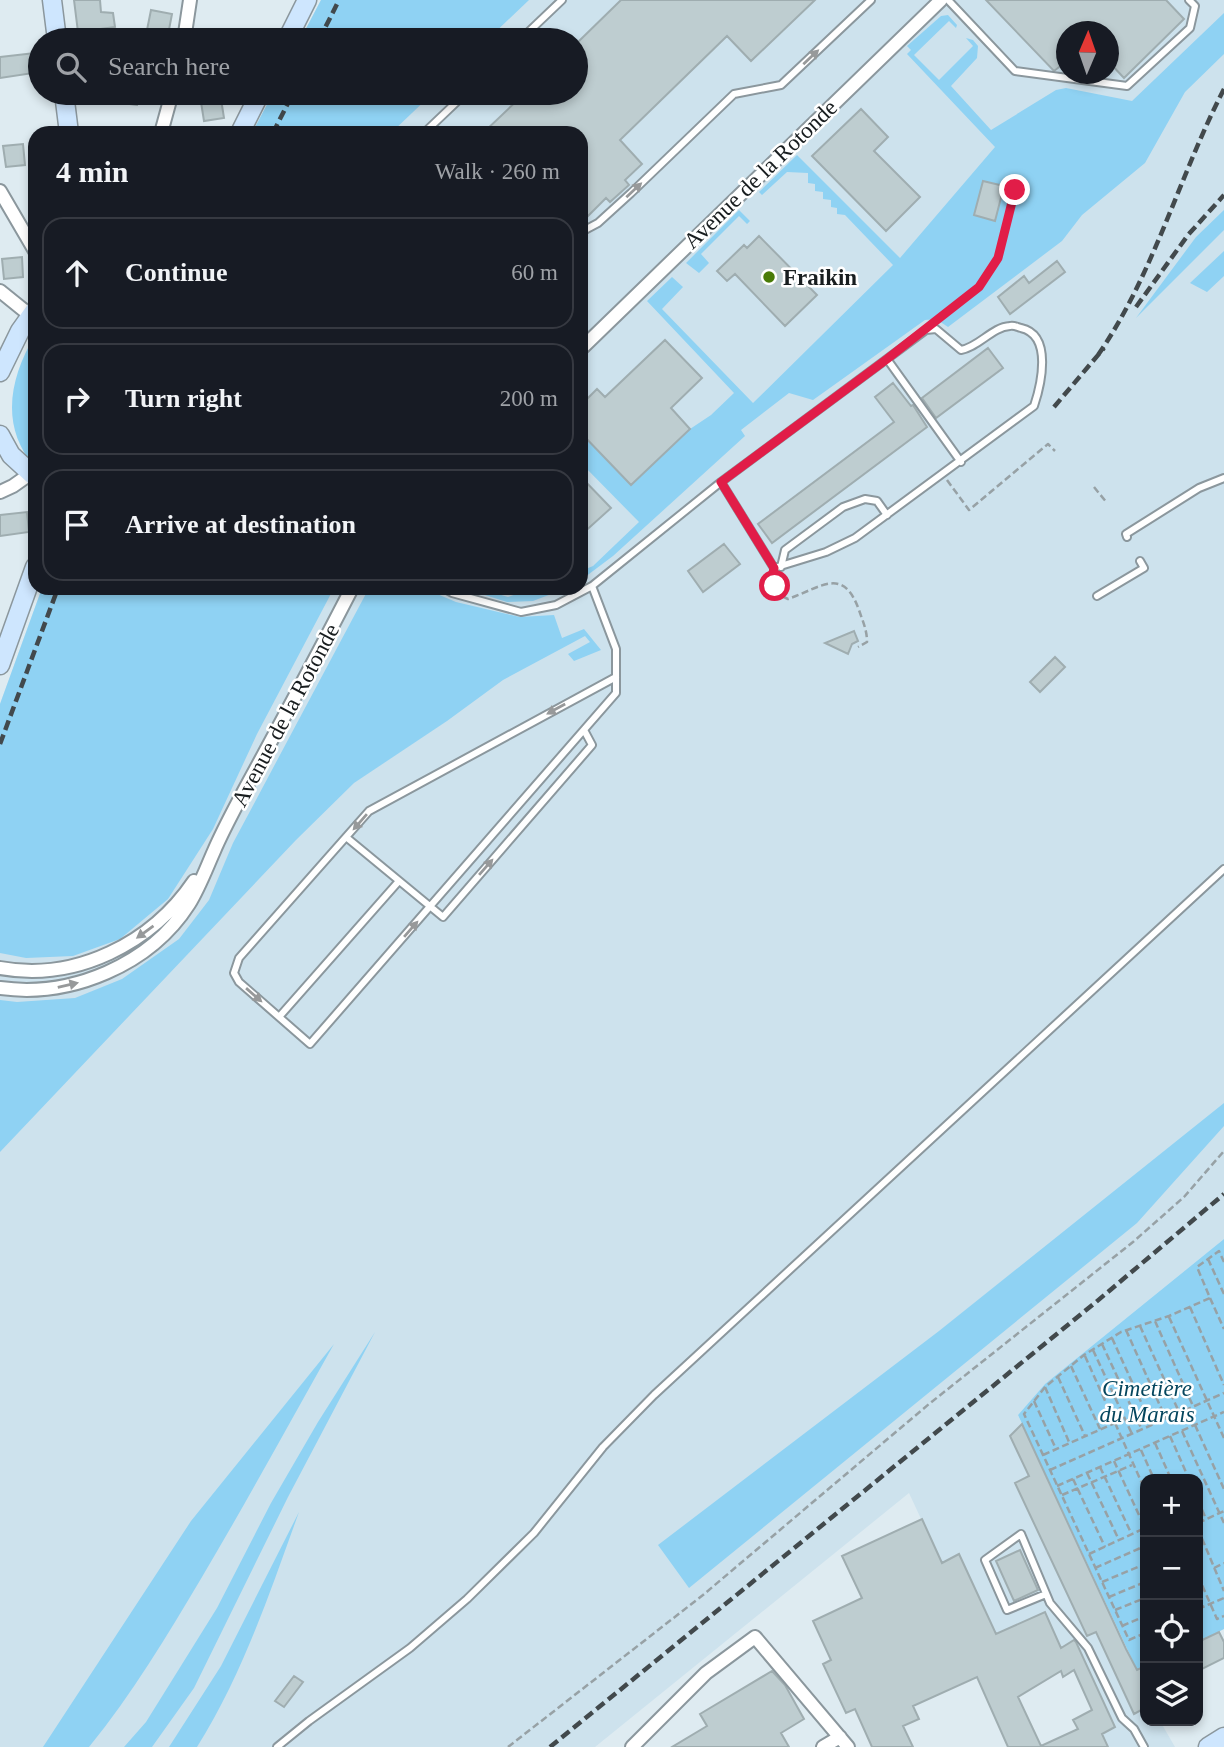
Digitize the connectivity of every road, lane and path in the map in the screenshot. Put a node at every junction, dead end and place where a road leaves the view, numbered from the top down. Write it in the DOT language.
graph roads {
  1 [pos="52,0"];
  2 [pos="190,0"];
  3 [pos="307,0"];
  4 [pos="562,0"];
  5 [pos="871,0"];
  6 [pos="941,0"];
  7 [pos="948,0"];
  8 [pos="1189,0"];
  9 [pos="56,28"];
  10 [pos="186,28"];
  11 [pos="293,28"];
  12 [pos="533,28"];
  13 [pos="66,105"];
  14 [pos="169,105"];
  15 [pos="254,105"];
  16 [pos="453,105"];
  17 [pos="68,126"];
  18 [pos="163,126"];
  19 [pos="244,126"];
  20 [pos="431,126"];
  21 [pos="1015,190"];
  22 [pos="0,191"];
  23 [pos="588,228"];
  24 [pos="28,239"];
  25 [pos="0,291"];
  26 [pos="28,310"];
  27 [pos="28,321"];
  28 [pos="926,330"];
  29 [pos="588,342"];
  30 [pos="887,359"];
  31 [pos="0,372"];
  32 [pos="0,435"];
  33 [pos="1055,451"];
  34 [pos="961,461"];
  35 [pos="28,471"];
  36 [pos="943,475"];
  37 [pos="28,477"];
  38 [pos="1224,478"];
  39 [pos="721,482"];
  40 [pos="1094,487"];
  41 [pos="0,492"];
  42 [pos="1107,503"];
  43 [pos="887,515"];
  44 [pos="1127,537"];
  45 [pos="1140,561"];
  46 [pos="777,568"];
  47 [pos="592,586"];
  48 [pos="28,587"];
  49 [pos="588,588"];
  50 [pos="348,595"];
  51 [pos="459,595"];
  52 [pos="575,595"];
  53 [pos="1097,596"];
  54 [pos="858,647"];
  55 [pos="2,659"];
  56 [pos="616,677"];
  57 [pos="584,730"];
  58 [pos="346,837"];
  59 [pos="218,842"];
  60 [pos="1224,869"];
  61 [pos="399,881"];
  62 [pos="430,906"];
  63 [pos="0,968"];
  64 [pos="0,988"];
  65 [pos="279,1017"];
  66 [pos="1224,1151"];
  67 [pos="1208,1259"];
  68 [pos="1224,1262"];
  69 [pos="1224,1294"];
  70 [pos="1210,1298"];
  71 [pos="1190,1307"];
  72 [pos="1169,1316"];
  73 [pos="1155,1321"];
  74 [pos="1140,1326"];
  75 [pos="1224,1329"];
  76 [pos="1126,1330"];
  77 [pos="1112,1338"];
  78 [pos="1102,1344"];
  79 [pos="1093,1350"];
  80 [pos="1084,1355"];
  81 [pos="1071,1366"];
  82 [pos="1058,1377"];
  83 [pos="1224,1385"];
  84 [pos="1045,1387"];
  85 [pos="1224,1393"];
  86 [pos="1207,1400"];
  87 [pos="1034,1401"];
  88 [pos="1193,1406"];
  89 [pos="1224,1412"];
  90 [pos="1179,1413"];
  91 [pos="1214,1416"];
  92 [pos="1166,1419"];
  93 [pos="1115,1423"];
  94 [pos="1152,1425"];
  95 [pos="1195,1425"];
  96 [pos="1100,1429"];
  97 [pos="1142,1430"];
  98 [pos="1182,1431"];
  99 [pos="1132,1434"];
  100 [pos="1085,1436"];
  101 [pos="1170,1436"];
  102 [pos="1224,1438"];
  103 [pos="1122,1439"];
  104 [pos="1070,1443"];
  105 [pos="1155,1443"];
  106 [pos="1056,1449"];
  107 [pos="1141,1449"];
  108 [pos="1129,1454"];
  109 [pos="1043,1455"];
  110 [pos="1114,1461"];
  111 [pos="1134,1465"];
  112 [pos="1100,1467"];
  113 [pos="1050,1470"];
  114 [pos="1118,1470"];
  115 [pos="1087,1473"];
  116 [pos="1152,1474"];
  117 [pos="1169,1474"];
  118 [pos="1187,1474"];
  119 [pos="1104,1476"];
  120 [pos="1073,1479"];
  121 [pos="1140,1479"];
  122 [pos="1092,1482"];
  123 [pos="1057,1486"];
  124 [pos="1077,1489"];
  125 [pos="1224,1489"];
  126 [pos="1062,1496"];
  127 [pos="1203,1512"];
  128 [pos="1222,1512"];
  129 [pos="1140,1517"];
  130 [pos="1206,1519"];
  131 [pos="1203,1520"];
  132 [pos="1224,1523"];
  133 [pos="1140,1531"];
  134 [pos="1132,1535"];
  135 [pos="1201,1537"];
  136 [pos="1119,1540"];
  137 [pos="1105,1547"];
  138 [pos="1140,1548"];
  139 [pos="1089,1554"];
  140 [pos="1224,1563"];
  141 [pos="1140,1566"];
  142 [pos="1095,1568"];
  143 [pos="1214,1568"];
  144 [pos="1222,1580"];
  145 [pos="1102,1582"];
  146 [pos="1140,1583"];
  147 [pos="1203,1588"];
  148 [pos="1224,1591"];
  149 [pos="1046,1594"];
  150 [pos="1109,1597"];
  151 [pos="1224,1598"];
  152 [pos="1140,1600"];
  153 [pos="1210,1604"];
  154 [pos="1203,1606"];
  155 [pos="1115,1611"];
  156 [pos="1224,1616"];
  157 [pos="1140,1618"];
  158 [pos="1122,1626"];
  159 [pos="1140,1635"];
  160 [pos="844,1742"];
  161 [pos="277,1747"];
  162 [pos="509,1747"];
  163 [pos="632,1747"];
  164 [pos="823,1747"];
  165 [pos="1144,1747"];
  1 -- 9 [label="street"];
  2 -- 10 [label="street"];
  3 -- 11 [label="street"];
  4 -- 12 [label="lane"];
  23 -- 5 [label="lane, one-way"];
  6 -- 29 [label="street, Avenue de la Rotonde"];
  7 -- 8 [label="lane"];
  13 -- 17 [label="street"];
  14 -- 18 [label="street"];
  15 -- 19 [label="street"];
  16 -- 20 [label="lane"];
  21 -- 28 [label="path"];
  22 -- 24 [label="street"];
  25 -- 26 [label="street"];
  27 -- 31 [label="street"];
  28 -- 30 [label="lane"];
  28 -- 34 [label="lane"];
  30 -- 34 [label="lane"];
  30 -- 39 [label="lane"];
  32 -- 35 [label="street"];
  33 -- 36 [label="path"];
  34 -- 36 [label="lane"];
  36 -- 43 [label="lane"];
  37 -- 41 [label="street"];
  38 -- 44 [label="lane"];
  39 -- 46 [label="lane"];
  39 -- 47 [label="lane"];
  40 -- 42 [label="path"];
  43 -- 46 [label="lane"];
  43 -- 46 [label="lane"];
  45 -- 53 [label="lane"];
  46 -- 54 [label="path"];
  47 -- 49 [label="lane"];
  47 -- 56 [label="lane"];
  48 -- 55 [label="street"];
  50 -- 59 [label="street, Avenue de la Rotonde"];
  51 -- 52 [label="lane"];
  56 -- 57 [label="lane"];
  56 -- 58 [label="lane, one-way"];
  57 -- 62 [label="lane"];
  62 -- 57 [label="lane, one-way"];
  58 -- 61 [label="lane"];
  58 -- 65 [label="lane, one-way"];
  59 -- 63 [label="street, Avenue de la Rotonde, one-way"];
  64 -- 59 [label="street, Avenue de la Rotonde, one-way"];
  60 -- 161 [label="lane"];
  61 -- 62 [label="lane"];
  61 -- 65 [label="lane"];
  65 -- 62 [label="lane, one-way"];
  66 -- 162 [label="path"];
  67 -- 68 [label="path"];
  67 -- 69 [label="path"];
  67 -- 70 [label="path"];
  70 -- 71 [label="path"];
  70 -- 75 [label="path"];
  71 -- 72 [label="path"];
  71 -- 83 [label="path"];
  72 -- 73 [label="path"];
  72 -- 86 [label="path"];
  73 -- 74 [label="path"];
  73 -- 88 [label="path"];
  74 -- 76 [label="path"];
  74 -- 90 [label="path"];
  76 -- 77 [label="path"];
  76 -- 92 [label="path"];
  77 -- 78 [label="path"];
  77 -- 94 [label="path"];
  78 -- 79 [label="path"];
  78 -- 97 [label="path"];
  79 -- 80 [label="path"];
  79 -- 99 [label="path"];
  80 -- 81 [label="path"];
  80 -- 93 [label="path"];
  81 -- 82 [label="path"];
  81 -- 96 [label="path"];
  82 -- 84 [label="path"];
  82 -- 100 [label="path"];
  84 -- 87 [label="path"];
  84 -- 104 [label="path"];
  85 -- 86 [label="path"];
  86 -- 88 [label="path"];
  86 -- 91 [label="path"];
  87 -- 106 [label="path"];
  87 -- 109 [label="path"];
  88 -- 90 [label="path"];
  89 -- 91 [label="path"];
  90 -- 92 [label="path"];
  91 -- 95 [label="path"];
  91 -- 102 [label="path"];
  92 -- 94 [label="path"];
  93 -- 96 [label="path"];
  93 -- 103 [label="path"];
  94 -- 97 [label="path"];
  95 -- 98 [label="path"];
  95 -- 125 [label="path"];
  96 -- 100 [label="path"];
  97 -- 99 [label="path"];
  98 -- 101 [label="path"];
  98 -- 128 [label="path"];
  99 -- 103 [label="path"];
  100 -- 104 [label="path"];
  101 -- 105 [label="path"];
  101 -- 118 [label="path"];
  103 -- 108 [label="path"];
  103 -- 113 [label="path"];
  104 -- 106 [label="path"];
  105 -- 107 [label="path"];
  105 -- 117 [label="path"];
  106 -- 109 [label="path"];
  107 -- 108 [label="path"];
  107 -- 116 [label="path"];
  108 -- 110 [label="path"];
  108 -- 111 [label="path"];
  109 -- 113 [label="path"];
  110 -- 112 [label="path"];
  110 -- 114 [label="path"];
  111 -- 114 [label="path"];
  111 -- 121 [label="path"];
  112 -- 115 [label="path"];
  112 -- 119 [label="path"];
  113 -- 123 [label="path"];
  114 -- 119 [label="path"];
  114 -- 129 [label="path"];
  115 -- 120 [label="path"];
  115 -- 122 [label="path"];
  119 -- 122 [label="path"];
  119 -- 134 [label="path"];
  120 -- 123 [label="path"];
  120 -- 124 [label="path"];
  122 -- 124 [label="path"];
  122 -- 136 [label="path"];
  123 -- 126 [label="path"];
  124 -- 126 [label="path"];
  124 -- 137 [label="path"];
  126 -- 139 [label="path"];
  127 -- 130 [label="path"];
  128 -- 130 [label="path"];
  128 -- 132 [label="path"];
  130 -- 131 [label="path"];
  133 -- 134 [label="path"];
  134 -- 136 [label="path"];
  135 -- 143 [label="path"];
  136 -- 137 [label="path"];
  137 -- 139 [label="path"];
  138 -- 142 [label="path"];
  139 -- 142 [label="path"];
  140 -- 143 [label="path"];
  141 -- 145 [label="path"];
  142 -- 145 [label="path"];
  143 -- 144 [label="path"];
  144 -- 148 [label="path"];
  145 -- 150 [label="path"];
  146 -- 150 [label="path"];
  147 -- 153 [label="path"];
  149 -- 149 [label="lane"];
  149 -- 165 [label="lane"];
  150 -- 155 [label="path"];
  151 -- 153 [label="path"];
  152 -- 155 [label="path"];
  153 -- 154 [label="path"];
  153 -- 156 [label="path"];
  155 -- 158 [label="path"];
  157 -- 158 [label="path"];
  158 -- 159 [label="path"];
  160 -- 163 [label="street"];
  160 -- 164 [label="street"];
}
